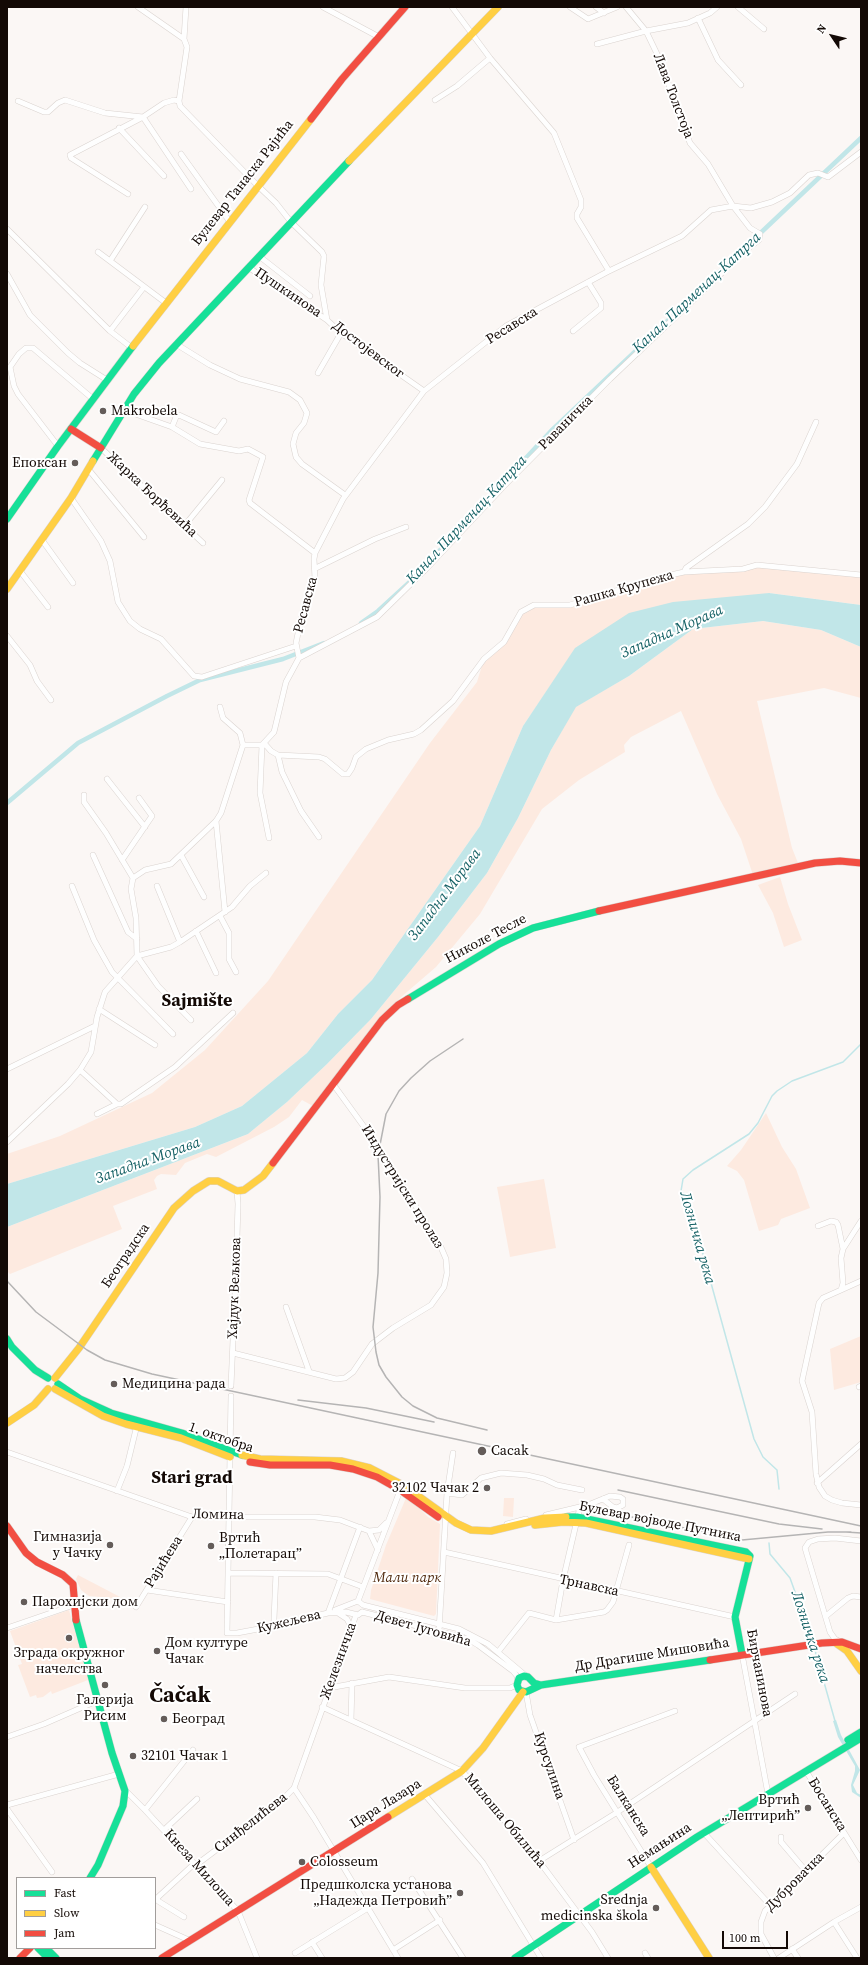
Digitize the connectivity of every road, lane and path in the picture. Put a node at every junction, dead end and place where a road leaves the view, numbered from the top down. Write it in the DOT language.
graph roads {
  1 [pos="138,7"];
  2 [pos="186,7"];
  3 [pos="324,7"];
  4 [pos="452,7"];
  5 [pos="498,7"];
  6 [pos="570,7"];
  7 [pos="596,7"];
  8 [pos="617,7"];
  9 [pos="626,7"];
  10 [pos="717,7"];
  11 [pos="738,7"];
  12 [pos="402,8"];
  13 [pos="604,13"];
  14 [pos="698,18"];
  15 [pos="764,29"];
  16 [pos="646,31"];
  17 [pos="472,34"];
  18 [pos="379,37"];
  19 [pos="184,39"];
  20 [pos="597,44"];
  21 [pos="490,58"];
  22 [pos="741,85"];
  23 [pos="435,100"];
  24 [pos="18,101"];
  25 [pos="179,101"];
  26 [pos="143,117"];
  27 [pos="119,128"];
  28 [pos="861,152"];
  29 [pos="181,154"];
  30 [pos="164,176"];
  31 [pos="258,186"];
  32 [pos="191,189"];
  33 [pos="128,194"];
  34 [pos="733,206"];
  35 [pos="145,207"];
  36 [pos="230,222"];
  37 [pos="291,222"];
  38 [pos="7,229"];
  39 [pos="98,252"];
  40 [pos="259,256"];
  41 [pos="110,261"];
  42 [pos="248,267"];
  43 [pos="609,271"];
  44 [pos="7,274"];
  45 [pos="588,282"];
  46 [pos="144,287"];
  47 [pos="310,296"];
  48 [pos="166,303"];
  49 [pos="328,320"];
  50 [pos="110,331"];
  51 [pos="572,331"];
  52 [pos="342,333"];
  53 [pos="176,344"];
  54 [pos="132,348"];
  55 [pos="318,373"];
  56 [pos="107,380"];
  57 [pos="424,390"];
  58 [pos="93,399"];
  59 [pos="124,410"];
  60 [pos="224,421"];
  61 [pos="816,422"];
  62 [pos="172,427"];
  63 [pos="71,429"];
  64 [pos="58,446"];
  65 [pos="101,448"];
  66 [pos="89,470"];
  67 [pos="222,480"];
  68 [pos="345,495"];
  69 [pos="71,498"];
  70 [pos="7,519"];
  71 [pos="185,526"];
  72 [pos="406,527"];
  73 [pos="144,537"];
  74 [pos="42,540"];
  75 [pos="203,543"];
  76 [pos="315,553"];
  77 [pos="316,568"];
  78 [pos="20,571"];
  79 [pos="684,572"];
  80 [pos="861,575"];
  81 [pos="73,583"];
  82 [pos="7,589"];
  83 [pos="48,607"];
  84 [pos="7,636"];
  85 [pos="297,652"];
  86 [pos="51,700"];
  87 [pos="220,708"];
  88 [pos="263,744"];
  89 [pos="243,745"];
  90 [pos="278,755"];
  91 [pos="107,779"];
  92 [pos="84,795"];
  93 [pos="139,798"];
  94 [pos="216,821"];
  95 [pos="145,827"];
  96 [pos="318,837"];
  97 [pos="269,838"];
  98 [pos="93,855"];
  99 [pos="182,855"];
  100 [pos="122,860"];
  101 [pos="861,863"];
  102 [pos="266,873"];
  103 [pos="132,878"];
  104 [pos="72,886"];
  105 [pos="157,886"];
  106 [pos="204,898"];
  107 [pos="225,912"];
  108 [pos="220,916"];
  109 [pos="196,931"];
  110 [pos="137,939"];
  111 [pos="180,942"];
  112 [pos="137,956"];
  113 [pos="236,972"];
  114 [pos="216,973"];
  115 [pos="117,978"];
  116 [pos="99,1009"];
  117 [pos="233,1012"];
  118 [pos="191,1020"];
  119 [pos="95,1026"];
  120 [pos="173,1034"];
  121 [pos="155,1045"];
  122 [pos="7,1069"];
  123 [pos="80,1070"];
  124 [pos="333,1084"];
  125 [pos="117,1104"];
  126 [pos="97,1114"];
  127 [pos="7,1142"];
  128 [pos="237,1191"];
  129 [pos="861,1221"];
  130 [pos="818,1226"];
  131 [pos="842,1249"];
  132 [pos="861,1282"];
  133 [pos="841,1290"];
  134 [pos="286,1307"];
  135 [pos="7,1339"];
  136 [pos="7,1346"];
  137 [pos="233,1353"];
  138 [pos="309,1371"];
  139 [pos="52,1383"];
  140 [pos="231,1386"];
  141 [pos="231,1396"];
  142 [pos="7,1423"];
  143 [pos="137,1424"];
  144 [pos="230,1443"];
  145 [pos="861,1444"];
  146 [pos="221,1448"];
  147 [pos="7,1452"];
  148 [pos="453,1453"];
  149 [pos="229,1454"];
  150 [pos="817,1483"];
  151 [pos="401,1487"];
  152 [pos="582,1490"];
  153 [pos="117,1491"];
  154 [pos="447,1492"];
  155 [pos="603,1499"];
  156 [pos="861,1506"];
  157 [pos="580,1507"];
  158 [pos="230,1516"];
  159 [pos="192,1517"];
  160 [pos="446,1517"];
  161 [pos="389,1519"];
  162 [pos="576,1520"];
  163 [pos="360,1527"];
  164 [pos="8,1531"];
  165 [pos="369,1531"];
  166 [pos="861,1540"];
  167 [pos="629,1545"];
  168 [pos="378,1550"];
  169 [pos="444,1552"];
  170 [pos="749,1559"];
  171 [pos="228,1573"];
  172 [pos="276,1573"];
  173 [pos="341,1578"];
  174 [pos="563,1580"];
  175 [pos="363,1586"];
  176 [pos="147,1590"];
  177 [pos="616,1591"];
  178 [pos="361,1594"];
  179 [pos="861,1597"];
  180 [pos="228,1602"];
  181 [pos="361,1603"];
  182 [pos="352,1604"];
  183 [pos="74,1605"];
  184 [pos="136,1607"];
  185 [pos="370,1607"];
  186 [pos="337,1612"];
  187 [pos="362,1612"];
  188 [pos="328,1613"];
  189 [pos="354,1614"];
  190 [pos="826,1616"];
  191 [pos="735,1618"];
  192 [pos="274,1619"];
  193 [pos="556,1620"];
  194 [pos="440,1623"];
  195 [pos="7,1628"];
  196 [pos="352,1628"];
  197 [pos="439,1631"];
  198 [pos="830,1632"];
  199 [pos="831,1642"];
  200 [pos="842,1642"];
  201 [pos="861,1649"];
  202 [pos="498,1652"];
  203 [pos="742,1654"];
  204 [pos="861,1671"];
  205 [pos="529,1678"];
  206 [pos="352,1683"];
  207 [pos="517,1683"];
  208 [pos="541,1686"];
  209 [pos="329,1688"];
  210 [pos="526,1691"];
  211 [pos="795,1694"];
  212 [pos="99,1700"];
  213 [pos="322,1707"];
  214 [pos="675,1711"];
  215 [pos="351,1720"];
  216 [pos="754,1722"];
  217 [pos="861,1732"];
  218 [pos="7,1736"];
  219 [pos="861,1738"];
  220 [pos="193,1750"];
  221 [pos="823,1760"];
  222 [pos="462,1771"];
  223 [pos="806,1771"];
  224 [pos="119,1774"];
  225 [pos="294,1788"];
  226 [pos="124,1789"];
  227 [pos="768,1794"];
  228 [pos="424,1795"];
  229 [pos="197,1799"];
  230 [pos="7,1805"];
  231 [pos="7,1809"];
  232 [pos="145,1810"];
  233 [pos="616,1813"];
  234 [pos="164,1830"];
  235 [pos="704,1833"];
  236 [pos="844,1833"];
  237 [pos="781,1837"];
  238 [pos="574,1840"];
  239 [pos="334,1852"];
  240 [pos="861,1860"];
  241 [pos="539,1861"];
  242 [pos="195,1865"];
  243 [pos="651,1867"];
  244 [pos="805,1870"];
  245 [pos="52,1872"];
  246 [pos="91,1877"];
  247 [pos="412,1879"];
  248 [pos="770,1905"];
  249 [pos="861,1907"];
  250 [pos="368,1908"];
  251 [pos="238,1911"];
  252 [pos="580,1915"];
  253 [pos="184,1917"];
  254 [pos="440,1920"];
  255 [pos="834,1922"];
  256 [pos="156,1925"];
  257 [pos="190,1941"];
  258 [pos="312,1942"];
  259 [pos="533,1946"];
  260 [pos="29,1949"];
  261 [pos="39,1949"];
  262 [pos="47,1949"];
  263 [pos="792,1949"];
  264 [pos="393,1950"];
  265 [pos="295,1953"];
  266 [pos="645,1953"];
  267 [pos="20,1958"];
  268 [pos="48,1958"];
  269 [pos="56,1958"];
  270 [pos="163,1958"];
  271 [pos="258,1958"];
  272 [pos="322,1958"];
  273 [pos="398,1958"];
  274 [pos="463,1958"];
  275 [pos="515,1958"];
  276 [pos="541,1958"];
  277 [pos="608,1958"];
  278 [pos="648,1958"];
  279 [pos="709,1958"];
  280 [pos="774,1958"];
  281 [pos="779,1958"];
  282 [pos="798,1958"];
  283 [pos="857,1958"];
  1 -- 19 [label="street"];
  2 -- 19 [label="street"];
  3 -- 18 [label="street"];
  4 -- 17 [label="street"];
  5 -- 17 [label="street"];
  6 -- 13 [label="street"];
  7 -- 13 [label="street"];
  8 -- 13 [label="street"];
  9 -- 16 [label="street, Лава Толстоја"];
  10 -- 14 [label="street"];
  11 -- 15 [label="street"];
  12 -- 18 [label="street, Булевар Танаска Рајића"];
  14 -- 16 [label="street"];
  14 -- 22 [label="street"];
  16 -- 20 [label="street"];
  16 -- 34 [label="street, Лава Толстоја"];
  17 -- 21 [label="street"];
  17 -- 37 [label="street"];
  18 -- 31 [label="street, Булевар Танаска Рајића"];
  19 -- 25 [label="street"];
  21 -- 23 [label="street"];
  21 -- 43 [label="street"];
  24 -- 26 [label="street"];
  25 -- 26 [label="street"];
  25 -- 31 [label="street, Достојевског"];
  26 -- 27 [label="street"];
  26 -- 32 [label="street"];
  27 -- 30 [label="street"];
  27 -- 33 [label="street"];
  28 -- 34 [label="street, Ресавска"];
  29 -- 36 [label="street"];
  31 -- 36 [label="street, Булевар Танаска Рајића"];
  31 -- 37 [label="street, Достојевског"];
  34 -- 43 [label="street, Ресавска"];
  34 -- 85 [label="street, Раваничка"];
  35 -- 41 [label="street"];
  36 -- 48 [label="street, Булевар Танаска Рајића"];
  37 -- 40 [label="street"];
  37 -- 49 [label="street, Достојевског"];
  38 -- 50 [label="street"];
  39 -- 41 [label="street"];
  40 -- 42 [label="street"];
  40 -- 47 [label="street"];
  41 -- 46 [label="street"];
  42 -- 49 [label="street, Пушкинова"];
  42 -- 53 [label="street"];
  43 -- 45 [label="street, Ресавска"];
  44 -- 56 [label="street"];
  45 -- 51 [label="street"];
  45 -- 57 [label="street, Ресавска"];
  46 -- 48 [label="street"];
  46 -- 50 [label="street"];
  48 -- 54 [label="street, Булевар Танаска Рајића"];
  49 -- 52 [label="street, Достојевског"];
  50 -- 54 [label="street"];
  52 -- 55 [label="street"];
  52 -- 57 [label="street, Достојевског"];
  53 -- 59 [label="street"];
  53 -- 68 [label="street"];
  54 -- 56 [label="street, Булевар Танаска Рајића"];
  56 -- 58 [label="street, Булевар Танаска Рајића"];
  57 -- 68 [label="street, Ресавска"];
  58 -- 63 [label="street, Булевар Танаска Рајића"];
  58 -- 64 [label="street"];
  59 -- 62 [label="street"];
  59 -- 65 [label="street"];
  60 -- 62 [label="street"];
  61 -- 79 [label="street, Рашка Крупежа"];
  62 -- 76 [label="street"];
  63 -- 64 [label="street, Булевар Танаска Рајића"];
  63 -- 65 [label="street"];
  64 -- 70 [label="street, Булевар Танаска Рајића"];
  65 -- 66 [label="street"];
  65 -- 71 [label="street, Жарка Ђорђевића"];
  66 -- 69 [label="street"];
  66 -- 73 [label="street"];
  67 -- 71 [label="street"];
  68 -- 76 [label="street, Ресавска"];
  69 -- 74 [label="street"];
  69 -- 85 [label="street"];
  71 -- 75 [label="street, Жарка Ђорђевића"];
  72 -- 77 [label="street"];
  74 -- 78 [label="street"];
  74 -- 81 [label="street"];
  76 -- 77 [label="street, Ресавска"];
  77 -- 85 [label="street, Ресавска"];
  78 -- 82 [label="street"];
  78 -- 83 [label="street"];
  79 -- 80 [label="street, Рашка Крупежа"];
  79 -- 90 [label="street, Рашка Крупежа"];
  84 -- 86 [label="street"];
  85 -- 88 [label="street, Ресавска"];
  87 -- 89 [label="street"];
  88 -- 89 [label="street"];
  88 -- 90 [label="street"];
  88 -- 97 [label="street"];
  89 -- 94 [label="street"];
  90 -- 96 [label="street"];
  91 -- 95 [label="street"];
  92 -- 100 [label="street"];
  93 -- 95 [label="street"];
  94 -- 99 [label="street"];
  94 -- 107 [label="street"];
  95 -- 100 [label="street"];
  98 -- 110 [label="street"];
  99 -- 103 [label="street"];
  99 -- 106 [label="street"];
  100 -- 103 [label="street"];
  101 -- 124 [label="street, Николе Тесле"];
  102 -- 107 [label="street"];
  103 -- 110 [label="street"];
  104 -- 115 [label="street"];
  105 -- 111 [label="street"];
  107 -- 108 [label="street"];
  108 -- 109 [label="street"];
  108 -- 113 [label="street"];
  109 -- 111 [label="street"];
  109 -- 114 [label="street"];
  110 -- 112 [label="street"];
  111 -- 112 [label="street"];
  112 -- 115 [label="street"];
  112 -- 118 [label="street"];
  115 -- 116 [label="street"];
  115 -- 120 [label="street"];
  116 -- 119 [label="street"];
  116 -- 121 [label="street"];
  117 -- 125 [label="street"];
  119 -- 122 [label="street"];
  119 -- 123 [label="street"];
  123 -- 125 [label="street"];
  123 -- 127 [label="street"];
  124 -- 128 [label="street, Николе Тесле"];
  124 -- 138 [label="street, Индустријски пролаз"];
  125 -- 126 [label="street"];
  128 -- 137 [label="street, Хајдук Вељкова"];
  128 -- 139 [label="street, Београдска"];
  129 -- 131 [label="street"];
  130 -- 131 [label="street"];
  131 -- 133 [label="street"];
  132 -- 133 [label="street"];
  133 -- 150 [label="street"];
  134 -- 138 [label="street"];
  135 -- 139 [label="street"];
  136 -- 139 [label="street"];
  137 -- 138 [label="street, Индустријски пролаз"];
  137 -- 140 [label="street, Хајдук Вељкова"];
  139 -- 142 [label="street, Београдска"];
  139 -- 143 [label="street, 1. октобра"];
  141 -- 144 [label="street"];
  143 -- 146 [label="street, 1. октобра"];
  143 -- 149 [label="street, 1. октобра"];
  143 -- 153 [label="street"];
  144 -- 146 [label="street"];
  144 -- 149 [label="street"];
  145 -- 150 [label="street"];
  146 -- 149 [label="street, 1. октобра"];
  147 -- 153 [label="street, Ломина"];
  148 -- 154 [label="street"];
  149 -- 151 [label="street, 1. октобра"];
  149 -- 158 [label="street"];
  150 -- 156 [label="street"];
  151 -- 160 [label="street, 1. октобра"];
  151 -- 161 [label="street"];
  152 -- 154 [label="street"];
  153 -- 159 [label="street, Ломина"];
  154 -- 160 [label="street"];
  155 -- 157 [label="street"];
  157 -- 160 [label="street"];
  157 -- 162 [label="street"];
  158 -- 159 [label="street, Ломина"];
  158 -- 163 [label="street, Ломина"];
  158 -- 171 [label="street"];
  159 -- 176 [label="street, Рајићева"];
  160 -- 162 [label="street, Булевар војводе Путника"];
  160 -- 169 [label="street"];
  161 -- 165 [label="street"];
  161 -- 168 [label="street"];
  162 -- 170 [label="street, Булевар војводе Путника"];
  162 -- 174 [label="street"];
  163 -- 165 [label="street, Ломина"];
  163 -- 173 [label="street"];
  164 -- 183 [label="street"];
  165 -- 168 [label="street"];
  166 -- 190 [label="street"];
  167 -- 177 [label="street"];
  168 -- 175 [label="street"];
  169 -- 174 [label="street, Трнавска"];
  169 -- 194 [label="street"];
  170 -- 191 [label="street, Бирчанинова"];
  171 -- 172 [label="street"];
  171 -- 180 [label="street"];
  172 -- 173 [label="street"];
  172 -- 192 [label="street"];
  173 -- 175 [label="street"];
  173 -- 188 [label="street"];
  174 -- 177 [label="street, Трнавска"];
  174 -- 193 [label="street"];
  175 -- 178 [label="street"];
  176 -- 180 [label="street"];
  176 -- 184 [label="street, Рајићева"];
  177 -- 191 [label="street, Трнавска"];
  177 -- 193 [label="street"];
  178 -- 181 [label="street"];
  178 -- 185 [label="street"];
  179 -- 190 [label="street"];
  180 -- 188 [label="street, Кужељева"];
  181 -- 182 [label="street, Кужељева"];
  181 -- 185 [label="street, Девет Југовића"];
  181 -- 187 [label="street"];
  182 -- 188 [label="street, Кужељева"];
  182 -- 189 [label="street, Железничка"];
  183 -- 195 [label="street"];
  183 -- 212 [label="street"];
  185 -- 194 [label="street, Девет Југовића"];
  186 -- 188 [label="street, Кужељева"];
  186 -- 189 [label="street, Кужељева"];
  186 -- 196 [label="street"];
  187 -- 189 [label="street"];
  187 -- 197 [label="street, Девет Југовића"];
  189 -- 196 [label="street, Железничка"];
  190 -- 198 [label="street"];
  191 -- 203 [label="street, Бирчанинова"];
  193 -- 202 [label="street"];
  194 -- 197 [label="street"];
  194 -- 202 [label="street, Девет Југовића"];
  196 -- 209 [label="street, Железничка"];
  197 -- 207 [label="street, Девет Југовића"];
  198 -- 199 [label="street"];
  198 -- 200 [label="street"];
  199 -- 200 [label="street, Др Драгише Мишовића"];
  199 -- 203 [label="street, Др Драгише Мишовића"];
  199 -- 204 [label="street"];
  200 -- 201 [label="street, Др Драгише Мишовића"];
  202 -- 205 [label="street, Девет Југовића"];
  203 -- 208 [label="street, Др Драгише Мишовића"];
  203 -- 216 [label="street, Бирчанинова"];
  205 -- 207 [label="street"];
  205 -- 208 [label="street"];
  205 -- 210 [label="street"];
  206 -- 207 [label="street"];
  206 -- 209 [label="street"];
  206 -- 215 [label="street"];
  207 -- 210 [label="street"];
  208 -- 210 [label="street, Др Драгише Мишовића"];
  209 -- 213 [label="street, Железничка"];
  210 -- 222 [label="street, Цара Лазара"];
  210 -- 238 [label="street, Курсулина"];
  211 -- 216 [label="street"];
  212 -- 218 [label="street"];
  212 -- 224 [label="street"];
  213 -- 215 [label="street, Милоша Обилића"];
  213 -- 225 [label="street, Синђелићева"];
  214 -- 233 [label="street, Балканска"];
  215 -- 222 [label="street, Милоша Обилића"];
  216 -- 227 [label="street, Бирчанинова"];
  216 -- 233 [label="street"];
  217 -- 221 [label="street, Немањина"];
  219 -- 221 [label="street, Немањина"];
  220 -- 232 [label="street"];
  221 -- 223 [label="street, Немањина"];
  222 -- 228 [label="street, Цара Лазара"];
  222 -- 241 [label="street, Милоша Обилића"];
  223 -- 227 [label="street, Немањина"];
  223 -- 236 [label="street, Босанска"];
  224 -- 226 [label="street"];
  224 -- 230 [label="street"];
  225 -- 239 [label="street"];
  225 -- 242 [label="street, Синђелићева"];
  226 -- 232 [label="street, Кнеза Милоша"];
  226 -- 246 [label="street"];
  227 -- 235 [label="street, Немањина"];
  228 -- 239 [label="street, Цара Лазара"];
  228 -- 259 [label="street"];
  229 -- 234 [label="street"];
  231 -- 245 [label="street"];
  232 -- 234 [label="street, Кнеза Милоша"];
  233 -- 238 [label="street"];
  233 -- 243 [label="street, Балканска"];
  234 -- 242 [label="street, Кнеза Милоша"];
  235 -- 243 [label="street, Немањина"];
  235 -- 248 [label="street"];
  236 -- 240 [label="street, Босанска"];
  236 -- 244 [label="street, Дубровачка"];
  237 -- 244 [label="street"];
  238 -- 241 [label="street"];
  239 -- 250 [label="street"];
  239 -- 251 [label="street, Цара Лазара"];
  241 -- 252 [label="street, Милоша Обилића"];
  242 -- 251 [label="street, Кнеза Милоша"];
  242 -- 253 [label="street, Синђелићева"];
  243 -- 252 [label="street, Немањина"];
  243 -- 279 [label="street, Балканска"];
  244 -- 248 [label="street, Дубровачка"];
  247 -- 254 [label="street"];
  248 -- 280 [label="street, Дубровачка"];
  249 -- 255 [label="street"];
  250 -- 258 [label="street"];
  250 -- 264 [label="street"];
  251 -- 257 [label="street, Цара Лазара"];
  251 -- 271 [label="street, Кнеза Милоша"];
  252 -- 259 [label="street, Немањина"];
  252 -- 277 [label="street, Милоша Обилића"];
  254 -- 264 [label="street"];
  254 -- 274 [label="street"];
  255 -- 263 [label="street"];
  255 -- 283 [label="street"];
  256 -- 257 [label="street"];
  257 -- 270 [label="street, Цара Лазара"];
  258 -- 265 [label="street"];
  258 -- 272 [label="street"];
  259 -- 275 [label="street, Немањина"];
  259 -- 276 [label="street"];
  260 -- 267 [label="street"];
  261 -- 268 [label="street"];
  262 -- 269 [label="street"];
  263 -- 281 [label="street"];
  263 -- 282 [label="street"];
  264 -- 273 [label="street"];
  266 -- 278 [label="street"];
}
